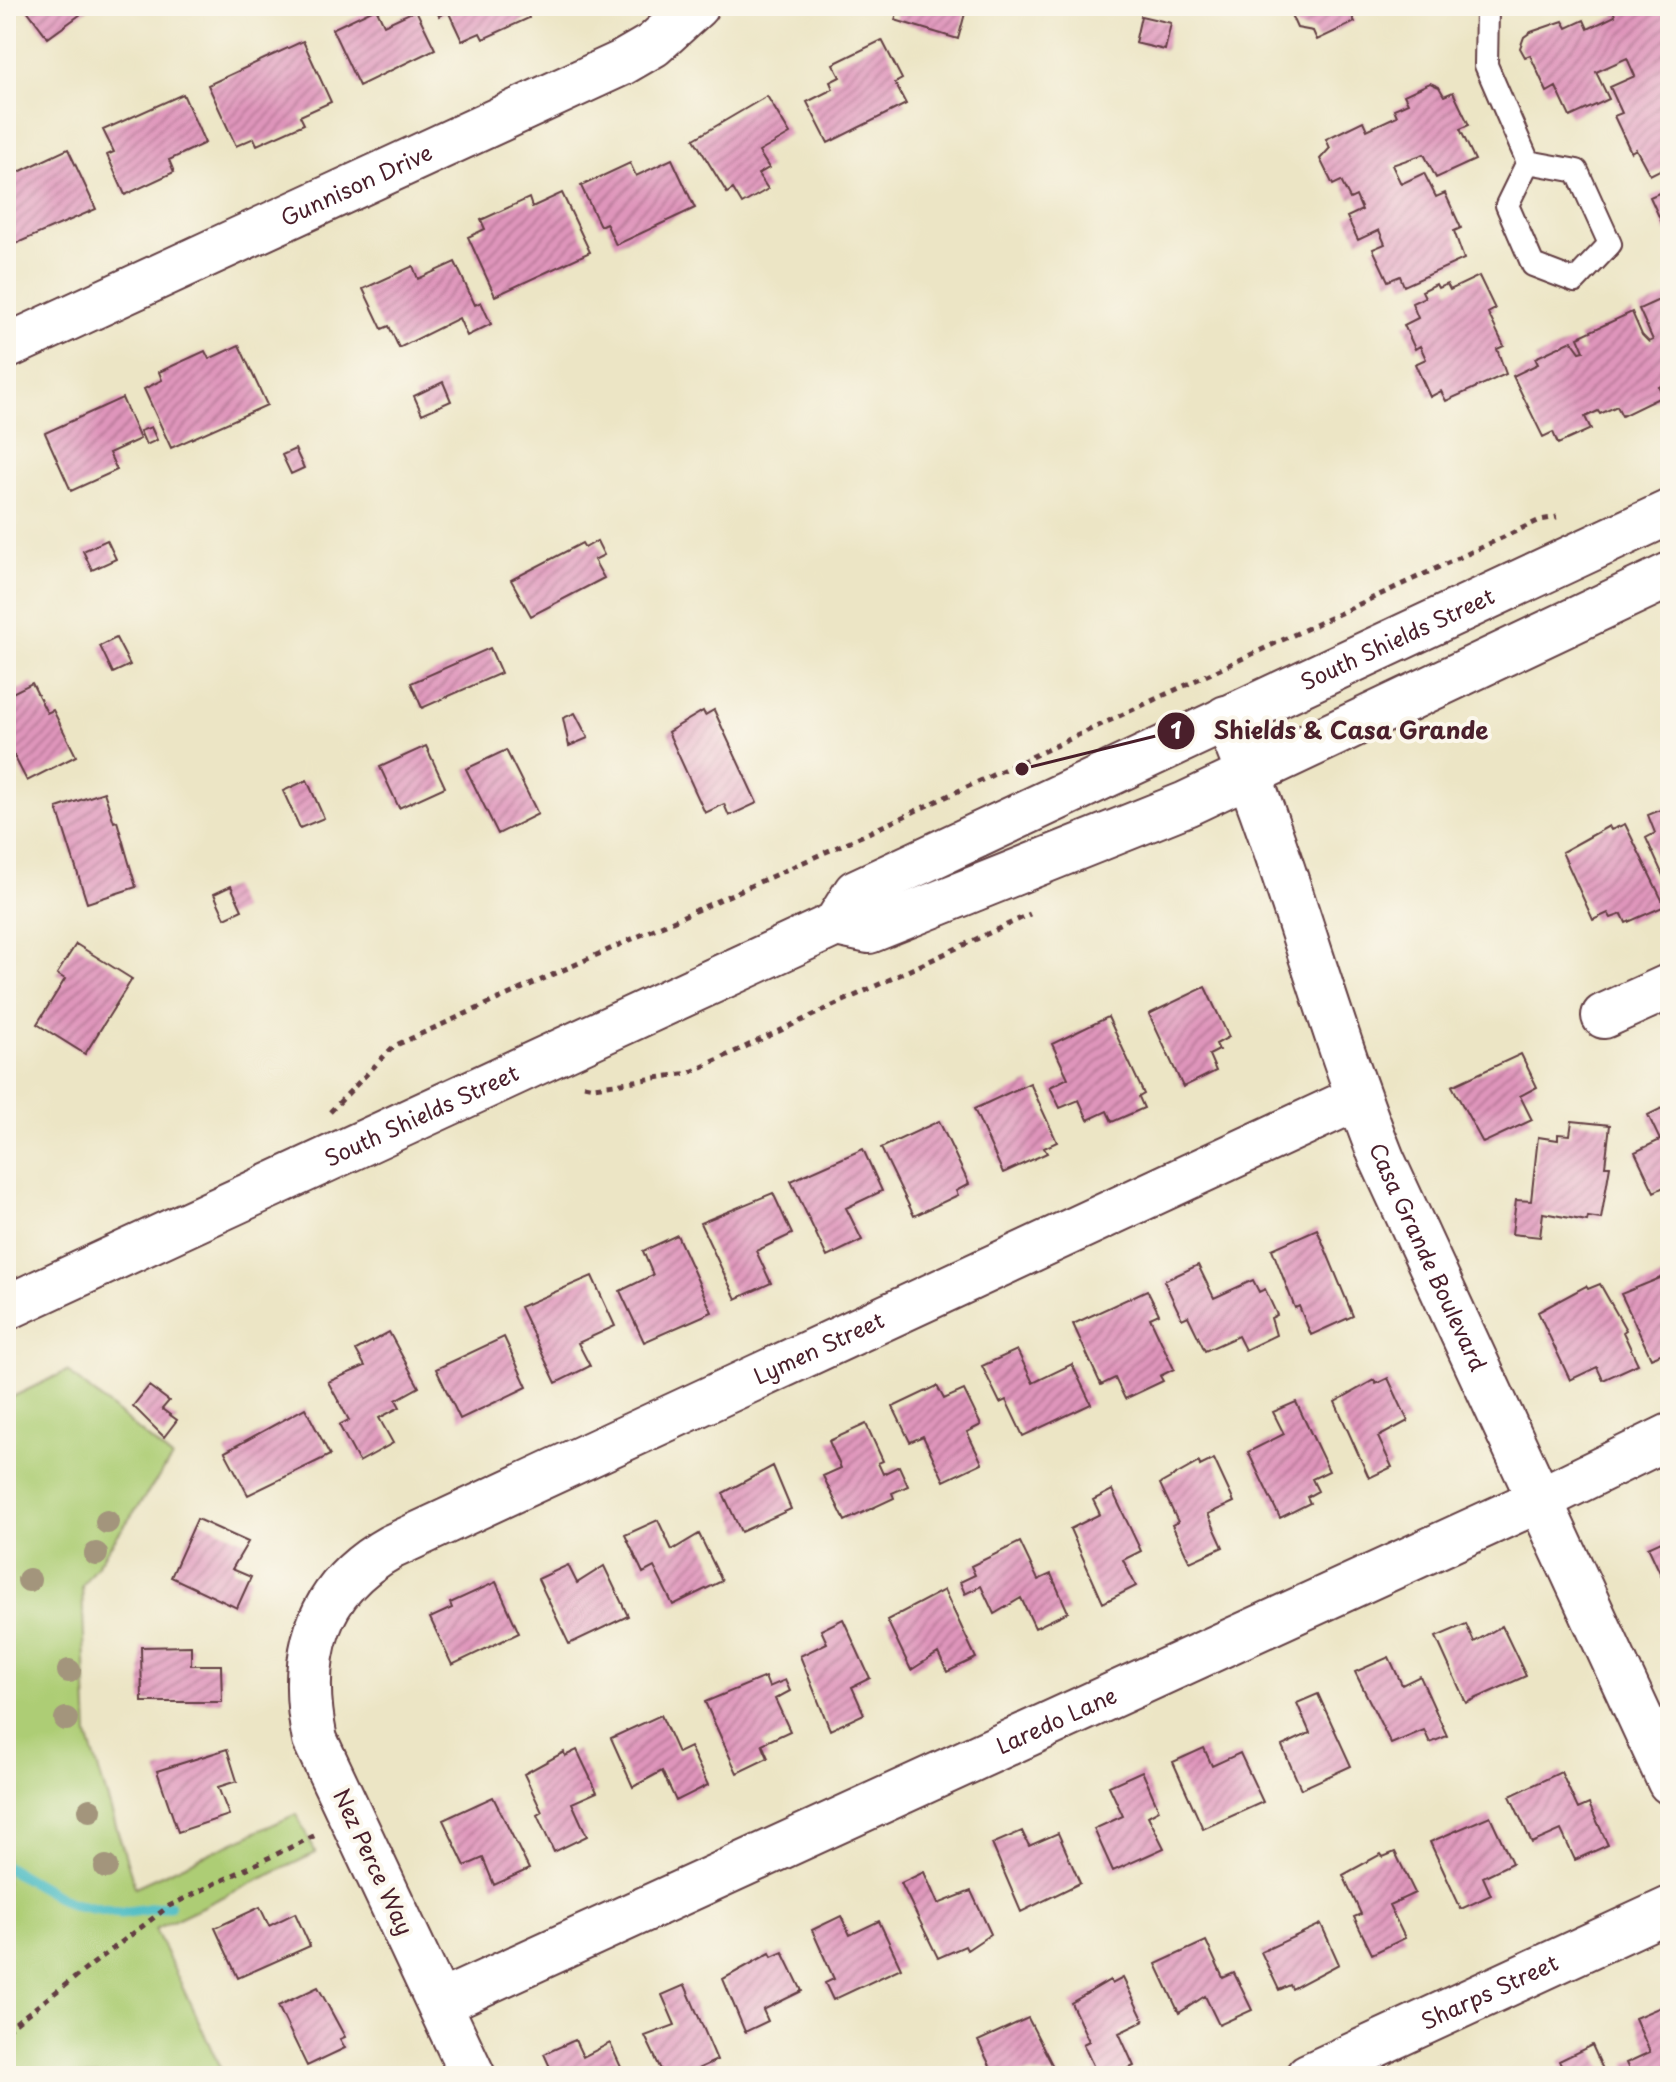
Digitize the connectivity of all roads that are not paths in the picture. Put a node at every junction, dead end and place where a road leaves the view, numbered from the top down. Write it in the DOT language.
graph roads {
  1 [pos="696,6"];
  2 [pos="1489,7"];
  3 [pos="1528,162"];
  4 [pos="6,347"];
  5 [pos="1670,512"];
  6 [pos="1670,575"];
  7 [pos="1226,718"];
  8 [pos="1249,774"];
  9 [pos="836,924"];
  10 [pos="1670,986"];
  11 [pos="1604,1016"];
  12 [pos="1358,1098"];
  13 [pos="6,1308"];
  14 [pos="1670,1436"];
  15 [pos="1539,1500"];
  16 [pos="313,1640"];
  17 [pos="1670,1782"];
  18 [pos="1670,1909"];
  19 [pos="440,2003"];
  20 [pos="473,2076"];
  21 [pos="1308,2076"];
  1 -- 4 [label="street, Gunnison Drive"];
  2 -- 3 [label="lane"];
  3 -- 3 [label="lane"];
  5 -- 7 [label="street, South Shields Street"];
  6 -- 8 [label="street"];
  7 -- 8 [label="street, Casa Grande Boulevard"];
  7 -- 9 [label="street, South Shields Street"];
  8 -- 9 [label="street"];
  8 -- 12 [label="street, Casa Grande Boulevard"];
  9 -- 13 [label="street, South Shields Street"];
  10 -- 11 [label="street"];
  12 -- 15 [label="street, Casa Grande Boulevard"];
  12 -- 16 [label="street, Lymen Street"];
  14 -- 15 [label="street, Laredo Lane"];
  15 -- 17 [label="street, Casa Grande Boulevard"];
  15 -- 19 [label="street, Laredo Lane"];
  16 -- 19 [label="street, Nez Perce Way"];
  18 -- 21 [label="street, Sharps Street"];
  19 -- 20 [label="street, Nez Perce Way"];
}
